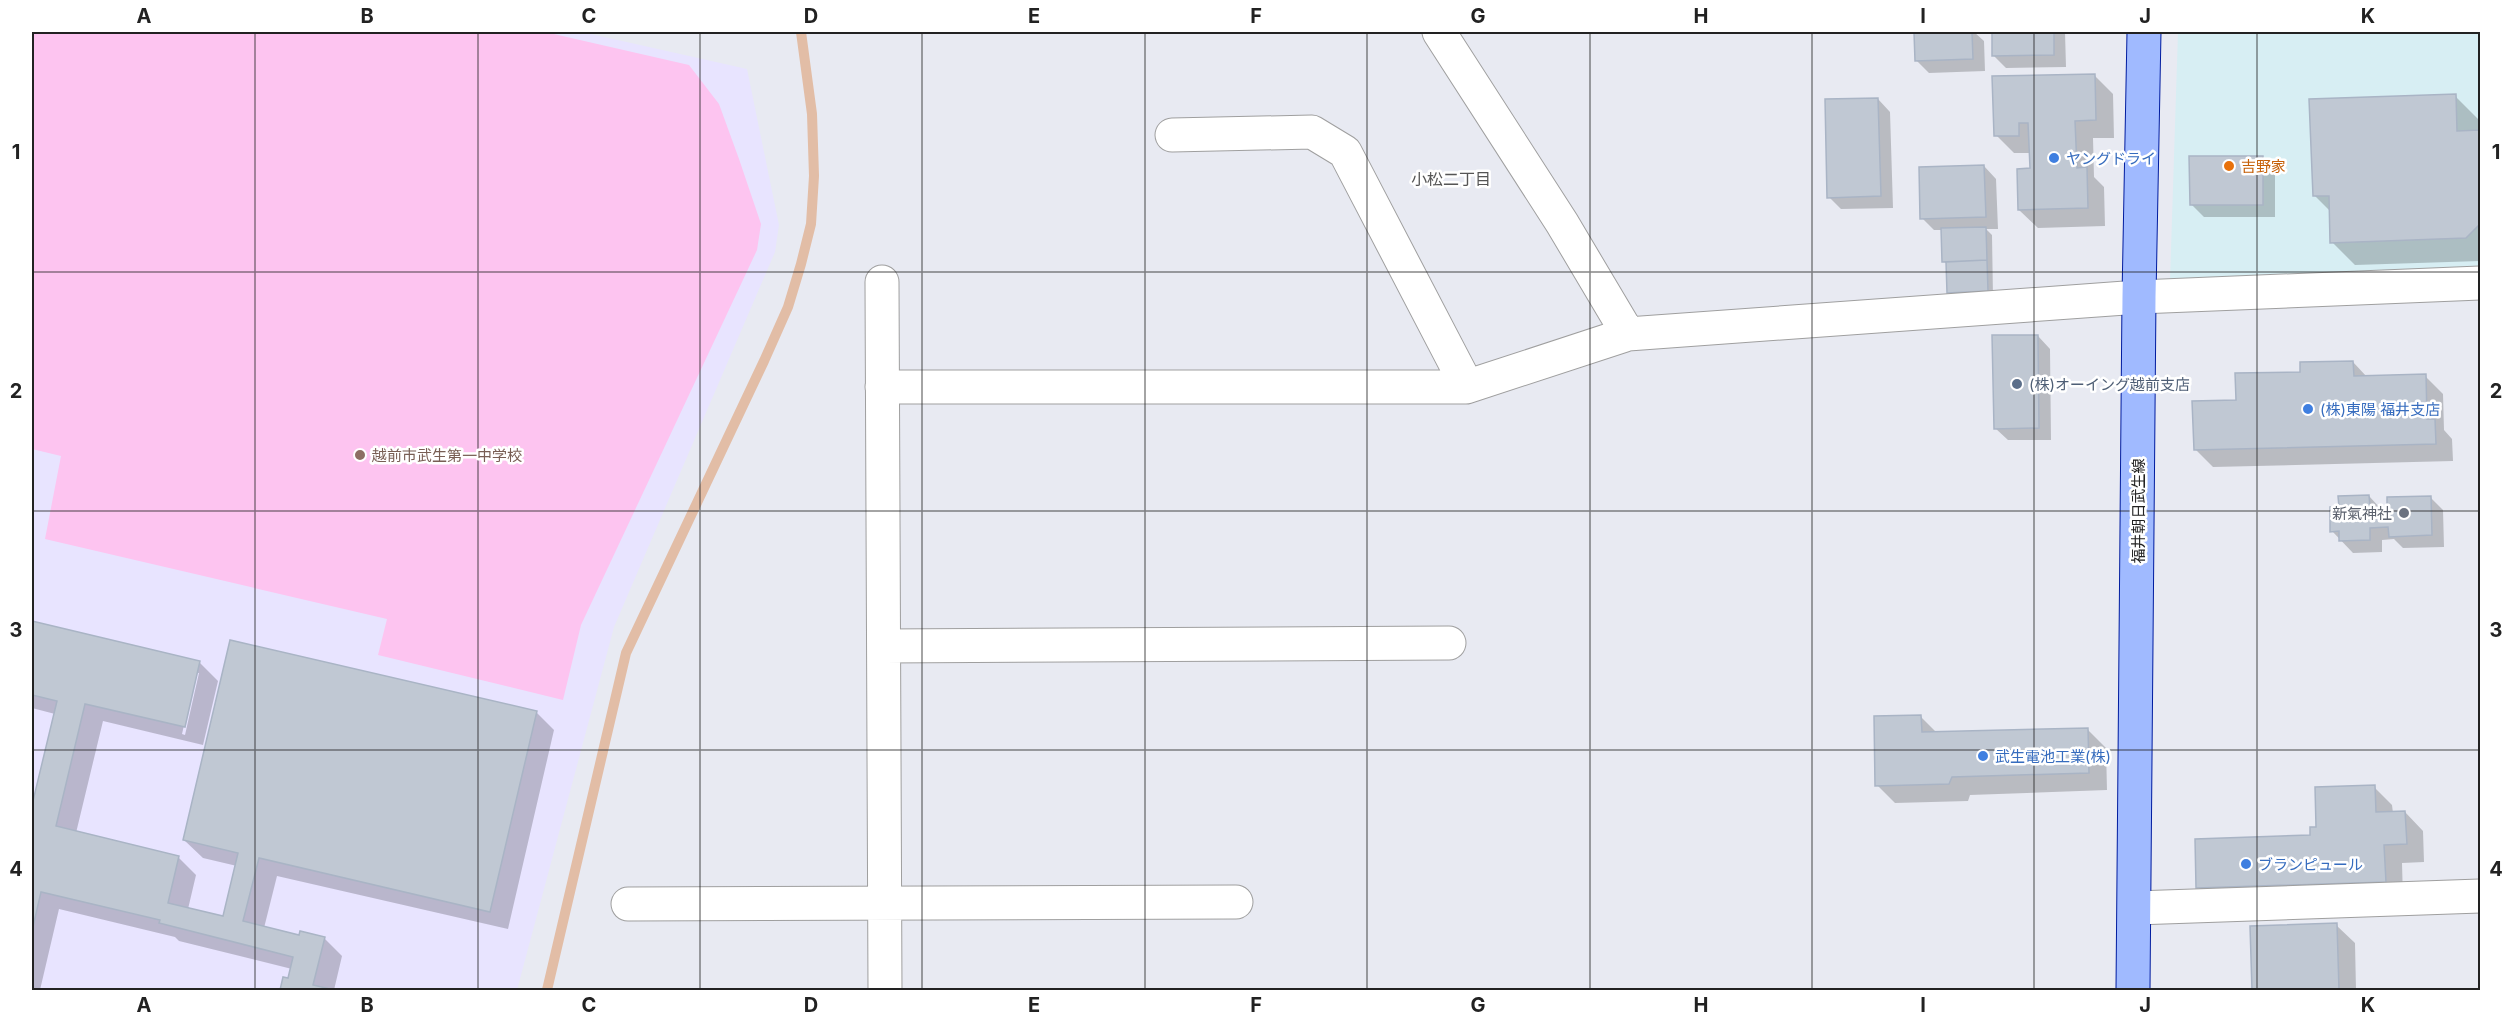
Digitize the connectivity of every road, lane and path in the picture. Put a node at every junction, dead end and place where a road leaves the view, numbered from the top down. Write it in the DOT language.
graph roads {
  1 [pos="1439,32"];
  2 [pos="2144,32"];
  3 [pos="1172,135"];
  4 [pos="882,282"];
  5 [pos="2481,283"];
  6 [pos="2139,297"];
  7 [pos="1628,334"];
  8 [pos="1467,386"];
  9 [pos="882,387"];
  10 [pos="1449,643"];
  11 [pos="884,646"];
  12 [pos="2481,896"];
  13 [pos="1236,903"];
  14 [pos="628,904"];
  15 [pos="885,904"];
  16 [pos="2135,908"];
  17 [pos="885,990"];
  18 [pos="2133,990"];
  1 -- 7 [label="street"];
  2 -- 6 [label="main road, 福井朝日武生線"];
  3 -- 8 [label="street"];
  4 -- 9 [label="street"];
  5 -- 6 [label="street"];
  6 -- 7 [label="street"];
  6 -- 16 [label="main road, 福井朝日武生線"];
  7 -- 8 [label="street"];
  8 -- 9 [label="street"];
  9 -- 11 [label="street"];
  10 -- 11 [label="street"];
  11 -- 15 [label="street"];
  12 -- 16 [label="street"];
  13 -- 15 [label="street"];
  14 -- 15 [label="street"];
  15 -- 17 [label="street"];
  16 -- 18 [label="main road, 福井朝日武生線"];
}
